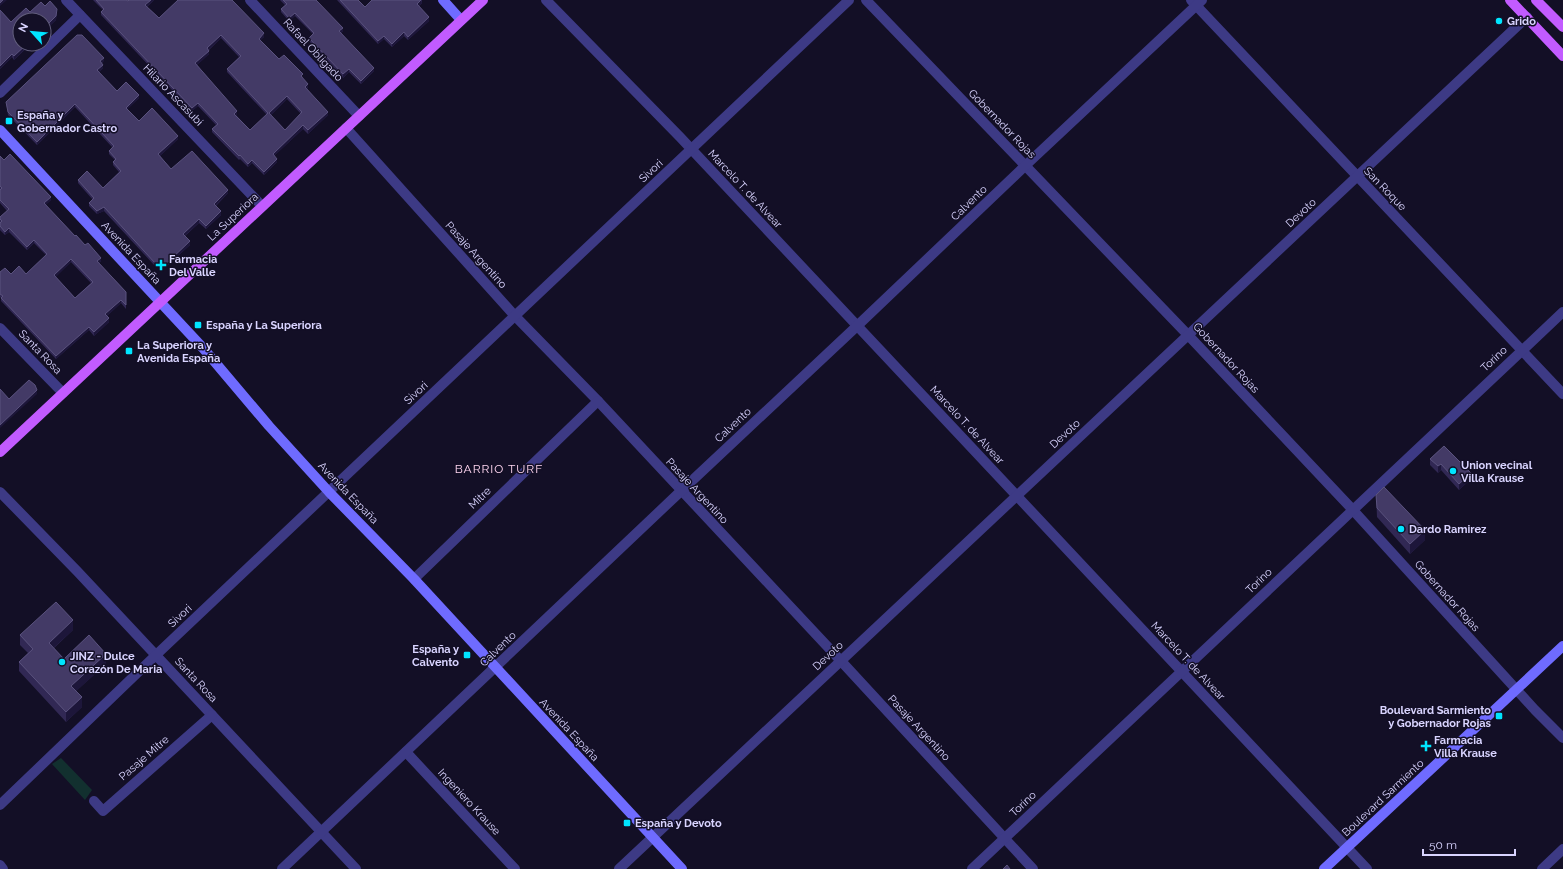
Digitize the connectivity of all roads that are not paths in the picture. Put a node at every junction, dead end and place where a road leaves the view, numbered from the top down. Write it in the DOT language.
graph roads {
  1 [pos="66,0"];
  2 [pos="250,0"];
  3 [pos="443,0"];
  4 [pos="483,0"];
  5 [pos="546,0"];
  6 [pos="849,0"];
  7 [pos="866,0"];
  8 [pos="1510,0"];
  9 [pos="1536,0"];
  10 [pos="1196,2"];
  11 [pos="80,15"];
  12 [pos="1527,17"];
  13 [pos="461,20"];
  14 [pos="1563,26"];
  15 [pos="1563,56"];
  16 [pos="0,93"];
  17 [pos="359,116"];
  18 [pos="346,128"];
  19 [pos="0,130"];
  20 [pos="691,150"];
  21 [pos="1026,165"];
  22 [pos="1357,176"];
  23 [pos="262,206"];
  24 [pos="160,302"];
  25 [pos="1563,312"];
  26 [pos="515,316"];
  27 [pos="857,326"];
  28 [pos="0,328"];
  29 [pos="1188,335"];
  30 [pos="1522,349"];
  31 [pos="62,393"];
  32 [pos="1563,394"];
  33 [pos="598,401"];
  34 [pos="0,452"];
  35 [pos="681,491"];
  36 [pos="0,492"];
  37 [pos="329,492"];
  38 [pos="1017,496"];
  39 [pos="1352,509"];
  40 [pos="414,579"];
  41 [pos="1563,646"];
  42 [pos="156,655"];
  43 [pos="841,661"];
  44 [pos="495,668"];
  45 [pos="1182,671"];
  46 [pos="1517,690"];
  47 [pos="212,715"];
  48 [pos="1563,738"];
  49 [pos="406,752"];
  50 [pos="94,801"];
  51 [pos="0,805"];
  52 [pos="322,832"];
  53 [pos="652,838"];
  54 [pos="1004,838"];
  55 [pos="1346,848"];
  56 [pos="1563,848"];
  57 [pos="0,865"];
  58 [pos="3,869"];
  59 [pos="282,869"];
  60 [pos="356,869"];
  61 [pos="515,869"];
  62 [pos="619,869"];
  63 [pos="682,869"];
  64 [pos="972,869"];
  65 [pos="1033,869"];
  66 [pos="1324,869"];
  67 [pos="1366,869"];
  68 [pos="1542,869"];
  1 -- 11 [label="street, Hilario Ascasubi"];
  2 -- 17 [label="street, Rafael Obligado"];
  3 -- 13 [label="street"];
  4 -- 13 [label="main road, La Superiora"];
  5 -- 20 [label="street, Marcelo T. de Alvear"];
  6 -- 20 [label="street, Sivori"];
  7 -- 21 [label="street, Gobernador Rojas"];
  8 -- 12 [label="main road"];
  9 -- 14 [label="main road"];
  10 -- 21 [label="street, Calvento"];
  10 -- 22 [label="street, San Roque"];
  11 -- 16 [label="street"];
  11 -- 23 [label="street, Hilario Ascasubi"];
  12 -- 15 [label="main road"];
  12 -- 22 [label="street, Devoto"];
  13 -- 17 [label="main road, La Superiora"];
  17 -- 18 [label="main road, La Superiora"];
  18 -- 23 [label="main road, La Superiora"];
  18 -- 26 [label="street, Pasaje Argentino"];
  19 -- 24 [label="street, Avenida España"];
  20 -- 26 [label="street, Sivori"];
  20 -- 27 [label="street, Marcelo T. de Alvear"];
  21 -- 27 [label="street, Calvento"];
  21 -- 29 [label="street, Gobernador Rojas"];
  22 -- 29 [label="street, Devoto"];
  22 -- 30 [label="street, San Roque"];
  23 -- 24 [label="main road, La Superiora"];
  24 -- 31 [label="main road, La Superiora"];
  24 -- 37 [label="street, Avenida España"];
  25 -- 30 [label="street, Torino"];
  26 -- 33 [label="street, Pasaje Argentino"];
  26 -- 37 [label="street, Sivori"];
  27 -- 35 [label="street, Calvento"];
  27 -- 38 [label="street, Marcelo T. de Alvear"];
  28 -- 31 [label="street, Santa Rosa"];
  29 -- 38 [label="street, Devoto"];
  29 -- 39 [label="street, Gobernador Rojas"];
  30 -- 32 [label="street, San Roque"];
  30 -- 39 [label="street, Torino"];
  31 -- 34 [label="main road, La Superiora"];
  33 -- 35 [label="street, Pasaje Argentino"];
  33 -- 40 [label="street, Mitre"];
  35 -- 43 [label="street, Pasaje Argentino"];
  35 -- 44 [label="street, Calvento"];
  36 -- 42 [label="street, Santa Rosa"];
  37 -- 40 [label="street, Avenida España"];
  37 -- 42 [label="street, Sivori"];
  38 -- 43 [label="street, Devoto"];
  38 -- 45 [label="street, Marcelo T. de Alvear"];
  39 -- 45 [label="street, Torino"];
  39 -- 46 [label="street, Gobernador Rojas"];
  40 -- 44 [label="street, Avenida España"];
  41 -- 46 [label="street, Boulevard Sarmiento"];
  42 -- 47 [label="street, Santa Rosa"];
  42 -- 51 [label="street, Sivori"];
  43 -- 53 [label="street, Devoto"];
  43 -- 54 [label="street, Pasaje Argentino"];
  44 -- 49 [label="street, Calvento"];
  44 -- 53 [label="street, Avenida España"];
  45 -- 54 [label="street, Torino"];
  45 -- 55 [label="street, Marcelo T. de Alvear"];
  46 -- 48 [label="street, Gobernador Rojas"];
  46 -- 55 [label="street, Boulevard Sarmiento"];
  47 -- 50 [label="street, Pasaje Mitre"];
  47 -- 52 [label="street, Santa Rosa"];
  49 -- 52 [label="street, Calvento"];
  49 -- 61 [label="street, Ingeniero Krause"];
  52 -- 59 [label="street, Calvento"];
  52 -- 60 [label="street, Santa Rosa"];
  53 -- 62 [label="street, Devoto"];
  53 -- 63 [label="street, Avenida España"];
  54 -- 64 [label="street, Torino"];
  54 -- 65 [label="street, Pasaje Argentino"];
  55 -- 66 [label="street, Boulevard Sarmiento"];
  55 -- 67 [label="street, Marcelo T. de Alvear"];
  56 -- 68 [label="street"];
  57 -- 58 [label="street"];
}
